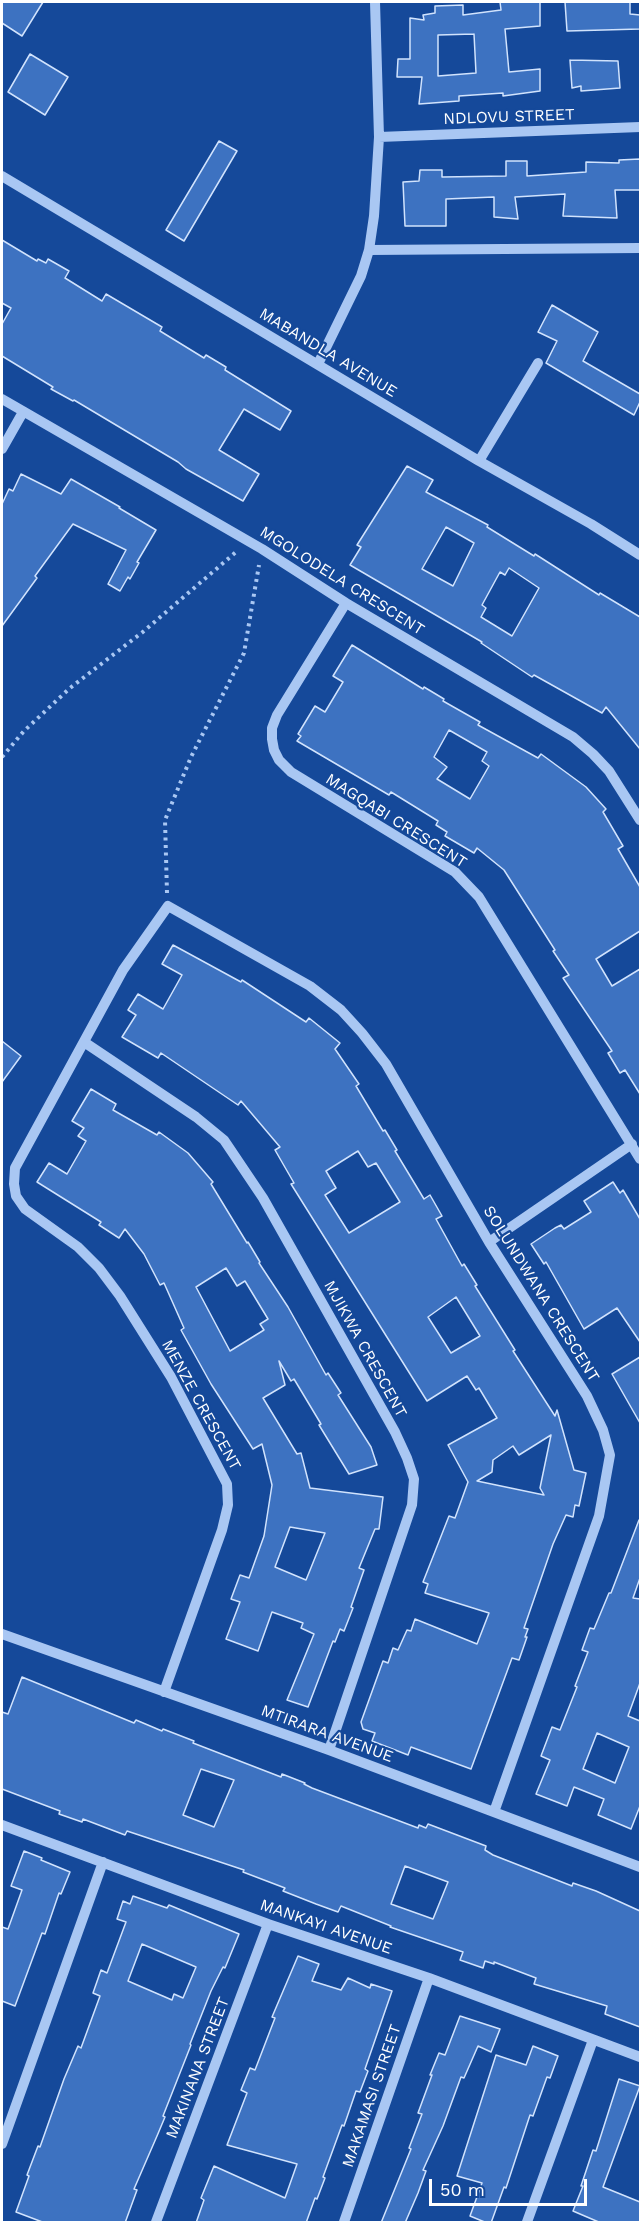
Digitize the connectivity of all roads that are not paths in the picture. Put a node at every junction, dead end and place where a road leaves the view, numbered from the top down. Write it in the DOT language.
graph roads {
  1 [pos="375,2"];
  2 [pos="640,127"];
  3 [pos="379,137"];
  4 [pos="2,176"];
  5 [pos="640,248"];
  6 [pos="369,250"];
  7 [pos="538,363"];
  8 [pos="318,364"];
  9 [pos="2,399"];
  10 [pos="23,412"];
  11 [pos="2,449"];
  12 [pos="479,461"];
  13 [pos="640,555"];
  14 [pos="346,603"];
  15 [pos="640,820"];
  16 [pos="84,1042"];
  17 [pos="632,1144"];
  18 [pos="640,1159"];
  19 [pos="489,1242"];
  20 [pos="2,1636"];
  21 [pos="164,1692"];
  22 [pos="329,1750"];
  23 [pos="494,1812"];
  24 [pos="2,1825"];
  25 [pos="103,1862"];
  26 [pos="640,1868"];
  27 [pos="268,1923"];
  28 [pos="429,1978"];
  29 [pos="593,2040"];
  30 [pos="640,2058"];
  31 [pos="2,2144"];
  32 [pos="156,2223"];
  33 [pos="344,2223"];
  34 [pos="527,2223"];
  1 -- 3 [label="street"];
  2 -- 3 [label="street, NDLOVU STREET"];
  3 -- 6 [label="street"];
  4 -- 8 [label="street, MABANDLA AVENUE"];
  5 -- 6 [label="street"];
  6 -- 8 [label="street"];
  7 -- 12 [label="street"];
  8 -- 12 [label="street, MABANDLA AVENUE"];
  9 -- 10 [label="street, MGOLODELA CRESCENT"];
  10 -- 11 [label="street"];
  10 -- 14 [label="street, MGOLODELA CRESCENT"];
  12 -- 13 [label="street, MABANDLA AVENUE"];
  14 -- 15 [label="street, MGOLODELA CRESCENT"];
  14 -- 17 [label="street, MAGQABI CRESCENT"];
  16 -- 19 [label="street, SOLUNDWANA CRESCENT"];
  16 -- 21 [label="street, MENZE CRESCENT"];
  16 -- 22 [label="street, MJIKWA CRESCENT"];
  17 -- 18 [label="street, MAGQABI CRESCENT"];
  17 -- 19 [label="street"];
  19 -- 23 [label="street, SOLUNDWANA CRESCENT"];
  20 -- 21 [label="street, MTIRARA AVENUE"];
  21 -- 22 [label="street, MTIRARA AVENUE"];
  22 -- 23 [label="street, MTIRARA AVENUE"];
  23 -- 26 [label="street, MTIRARA AVENUE"];
  24 -- 25 [label="street, MANKAYI AVENUE"];
  25 -- 27 [label="street, MANKAYI AVENUE"];
  25 -- 31 [label="street"];
  27 -- 28 [label="street, MANKAYI AVENUE"];
  27 -- 32 [label="street, MAKINANA STREET"];
  28 -- 29 [label="street, MANKAYI AVENUE"];
  28 -- 33 [label="street, MAKAMASI STREET"];
  29 -- 30 [label="street, MANKAYI AVENUE"];
  29 -- 34 [label="street"];
}
